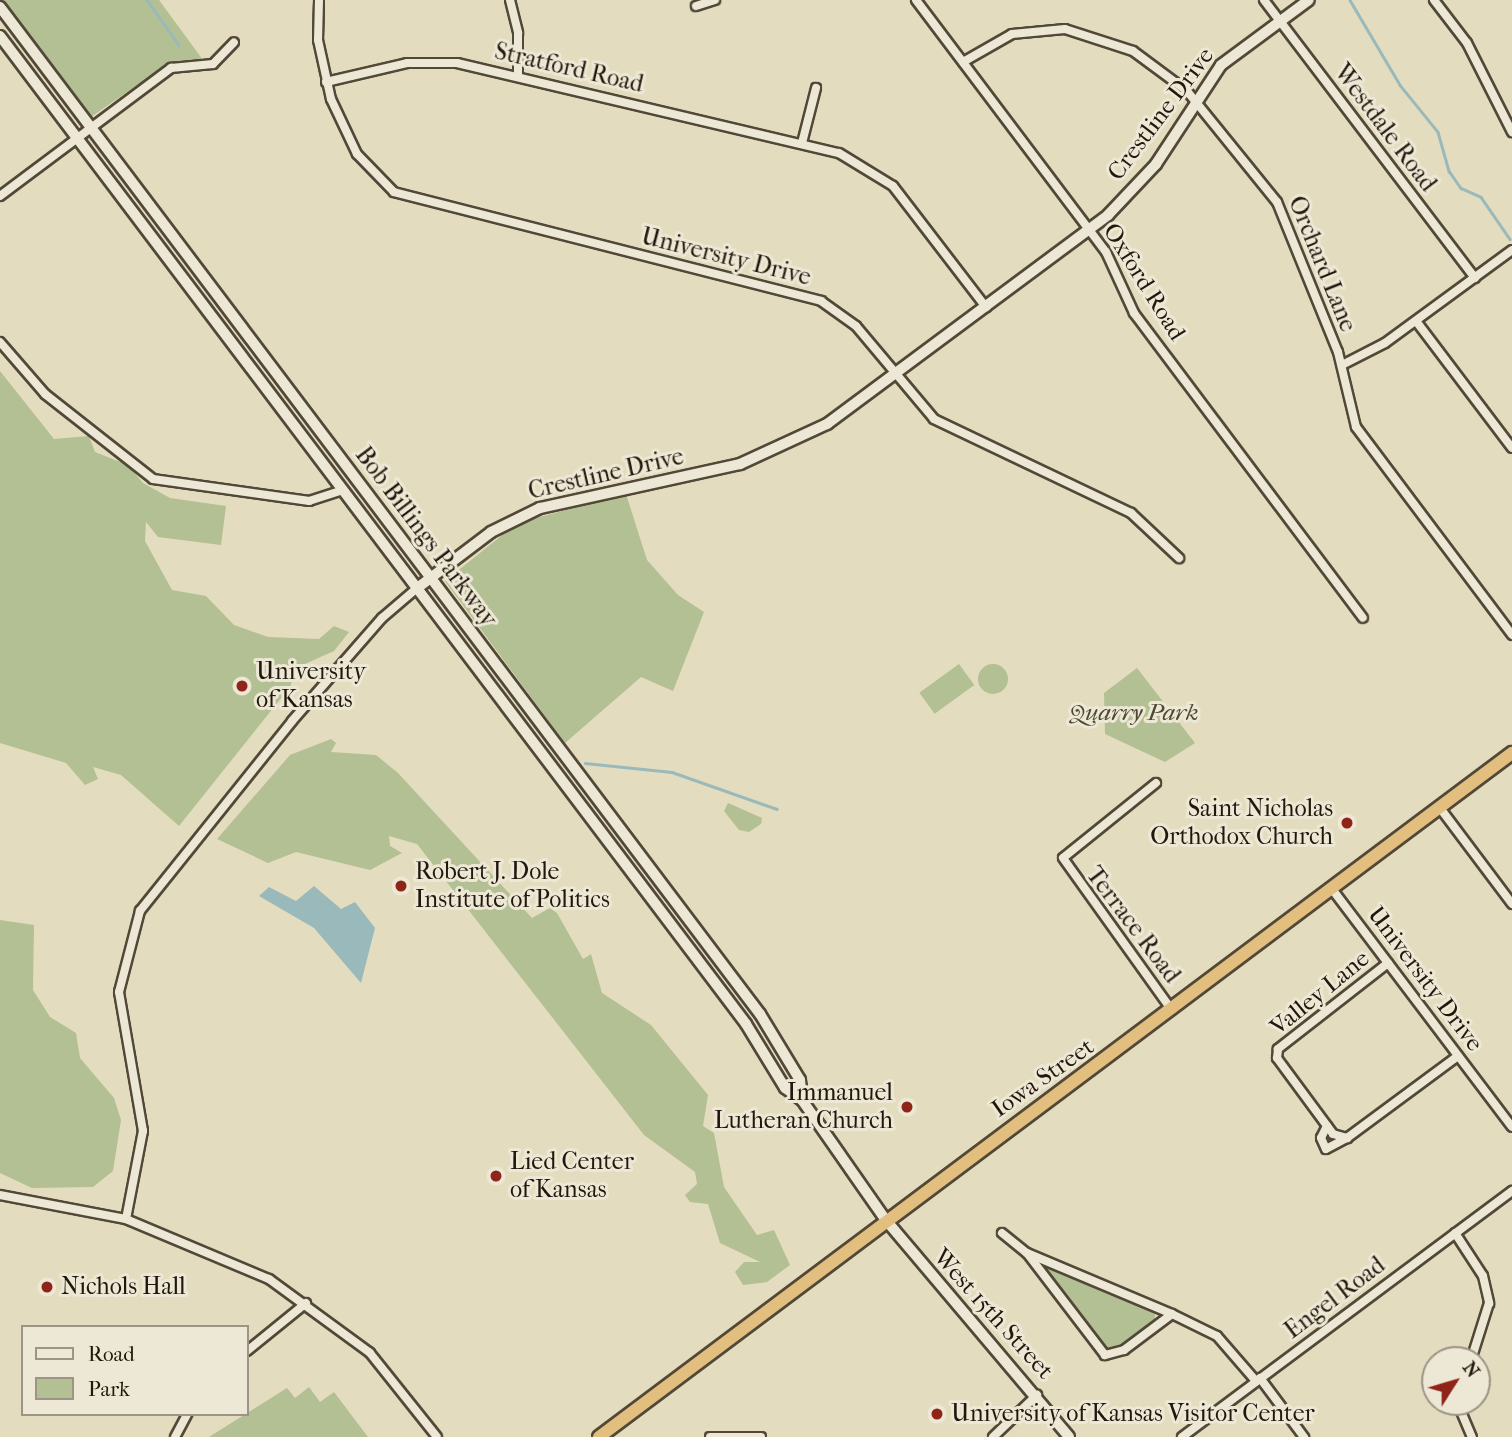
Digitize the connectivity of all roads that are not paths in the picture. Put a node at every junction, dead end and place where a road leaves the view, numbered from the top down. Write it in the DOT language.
graph roads {
  1 [pos="319,0"];
  2 [pos="510,0"];
  3 [pos="715,0"];
  4 [pos="916,0"];
  5 [pos="1264,0"];
  6 [pos="1309,0"];
  7 [pos="1434,0"];
  8 [pos="696,6"];
  9 [pos="0,7"];
  10 [pos="1279,19"];
  11 [pos="0,36"];
  12 [pos="234,42"];
  13 [pos="963,62"];
  14 [pos="518,75"];
  15 [pos="326,82"];
  16 [pos="816,89"];
  17 [pos="1194,100"];
  18 [pos="91,128"];
  19 [pos="1512,132"];
  20 [pos="76,137"];
  21 [pos="802,143"];
  22 [pos="0,196"];
  23 [pos="1090,230"];
  24 [pos="1512,250"];
  25 [pos="1475,278"];
  26 [pos="986,307"];
  27 [pos="1416,321"];
  28 [pos="0,342"];
  29 [pos="1342,365"];
  30 [pos="895,376"];
  31 [pos="1512,449"];
  32 [pos="342,490"];
  33 [pos="1179,558"];
  34 [pos="430,578"];
  35 [pos="416,589"];
  36 [pos="1363,618"];
  37 [pos="1512,635"];
  38 [pos="1512,753"];
  39 [pos="1156,783"];
  40 [pos="1440,808"];
  41 [pos="1332,889"];
  42 [pos="1512,904"];
  43 [pos="1388,963"];
  44 [pos="1172,1010"];
  45 [pos="1458,1056"];
  46 [pos="802,1101"];
  47 [pos="1327,1126"];
  48 [pos="1512,1127"];
  49 [pos="1347,1138"];
  50 [pos="1512,1191"];
  51 [pos="0,1195"];
  52 [pos="126,1219"];
  53 [pos="885,1219"];
  54 [pos="1002,1233"];
  55 [pos="1455,1233"];
  56 [pos="1027,1253"];
  57 [pos="1049,1260"];
  58 [pos="1042,1277"];
  59 [pos="306,1303"];
  60 [pos="1172,1314"];
  61 [pos="1475,1346"];
  62 [pos="248,1350"];
  63 [pos="1258,1380"];
  64 [pos="1037,1395"];
  65 [pos="186,1416"];
  66 [pos="1463,1416"];
  67 [pos="175,1437"];
  68 [pos="437,1437"];
  69 [pos="599,1437"];
  70 [pos="710,1437"];
  71 [pos="761,1437"];
  72 [pos="993,1437"];
  73 [pos="1069,1437"];
  74 [pos="1182,1437"];
  75 [pos="1304,1437"];
  76 [pos="1472,1437"];
  1 -- 15 [label="street, University Drive"];
  2 -- 14 [label="street"];
  3 -- 8 [label="street"];
  4 -- 13 [label="street, Oxford Road"];
  5 -- 10 [label="street, Westdale Road"];
  6 -- 10 [label="street, Crestline Drive"];
  7 -- 19 [label="street"];
  9 -- 18 [label="main road, Bob Billings Parkway"];
  10 -- 17 [label="street, Crestline Drive"];
  10 -- 25 [label="street, Westdale Road"];
  11 -- 20 [label="main road, Bob Billings Parkway"];
  12 -- 18 [label="street"];
  13 -- 17 [label="street, Orchard Lane"];
  13 -- 23 [label="street, Oxford Road"];
  14 -- 15 [label="street, Stratford Road"];
  14 -- 21 [label="street, Stratford Road"];
  15 -- 30 [label="street, University Drive"];
  16 -- 21 [label="street"];
  17 -- 23 [label="street, Crestline Drive"];
  17 -- 29 [label="street, Orchard Lane"];
  18 -- 20 [label="street"];
  18 -- 34 [label="main road, Bob Billings Parkway"];
  20 -- 22 [label="street"];
  20 -- 32 [label="main road, Bob Billings Parkway"];
  21 -- 26 [label="street, Stratford Road"];
  23 -- 26 [label="street, Crestline Drive"];
  23 -- 36 [label="street, Oxford Road"];
  24 -- 25 [label="street"];
  25 -- 27 [label="street"];
  26 -- 30 [label="street, Crestline Drive"];
  27 -- 29 [label="street"];
  27 -- 31 [label="street"];
  28 -- 32 [label="street"];
  29 -- 37 [label="street, Orchard Lane"];
  30 -- 33 [label="street, University Drive"];
  30 -- 34 [label="street, Crestline Drive"];
  32 -- 35 [label="main road, Bob Billings Parkway"];
  34 -- 35 [label="street, Crestline Drive"];
  34 -- 46 [label="main road, Bob Billings Parkway"];
  35 -- 46 [label="main road, Bob Billings Parkway"];
  35 -- 52 [label="street, Crestline Drive"];
  38 -- 40 [label="highway, Iowa Street"];
  39 -- 44 [label="street, Terrace Road"];
  40 -- 41 [label="highway, Iowa Street"];
  40 -- 42 [label="street"];
  41 -- 43 [label="street, University Drive"];
  41 -- 44 [label="highway, Iowa Street"];
  43 -- 45 [label="street, University Drive"];
  43 -- 47 [label="street, Valley Lane"];
  44 -- 53 [label="highway, Iowa Street"];
  45 -- 48 [label="street, University Drive"];
  45 -- 49 [label="street"];
  46 -- 53 [label="main road, Bob Billings Parkway"];
  47 -- 49 [label="street"];
  47 -- 49 [label="street"];
  50 -- 55 [label="street, Engel Road"];
  51 -- 52 [label="street"];
  52 -- 59 [label="street"];
  53 -- 64 [label="street, West 15th Street"];
  53 -- 69 [label="highway, Iowa Street"];
  54 -- 56 [label="street"];
  55 -- 61 [label="street"];
  55 -- 63 [label="street, Engel Road"];
  56 -- 57 [label="street"];
  56 -- 58 [label="street"];
  57 -- 58 [label="street"];
  57 -- 60 [label="street"];
  58 -- 60 [label="street"];
  59 -- 62 [label="street"];
  59 -- 68 [label="street"];
  60 -- 63 [label="street"];
  63 -- 74 [label="street, Engel Road"];
  63 -- 75 [label="street"];
  64 -- 72 [label="street"];
  64 -- 73 [label="street, West 15th Street"];
  65 -- 67 [label="street"];
  66 -- 76 [label="street"];
  70 -- 71 [label="street"];
}
